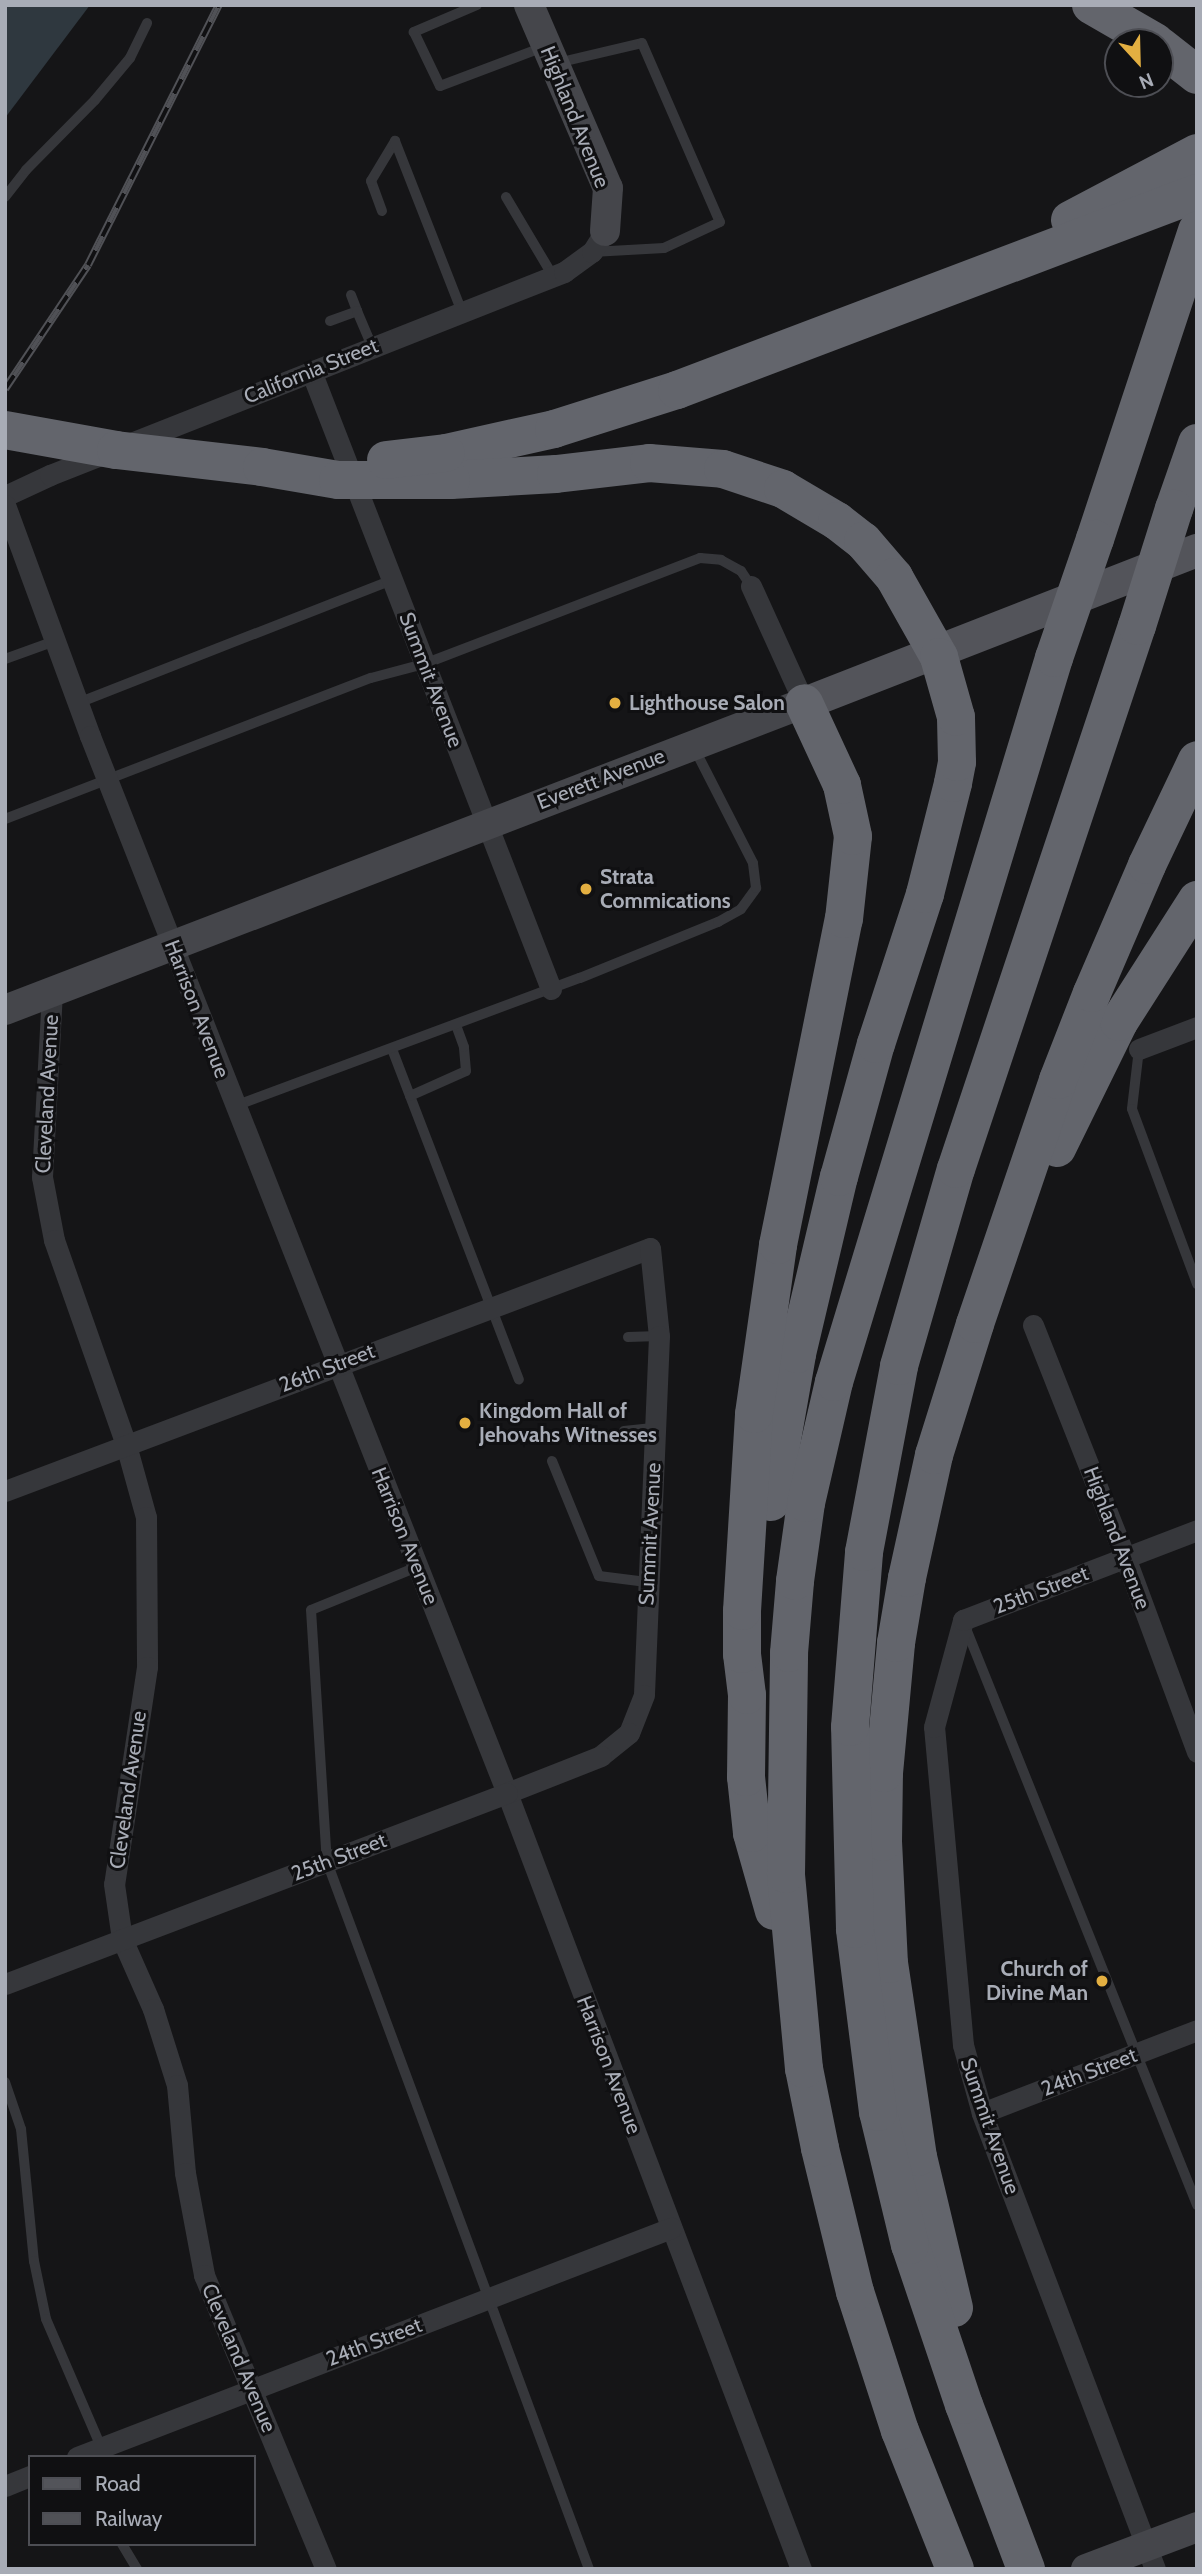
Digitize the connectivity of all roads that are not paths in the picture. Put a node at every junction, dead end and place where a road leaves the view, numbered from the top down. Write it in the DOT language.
graph roads {
  1 [pos="477,5"];
  2 [pos="529,5"];
  3 [pos="1091,5"];
  4 [pos="147,23"];
  5 [pos="1131,28"];
  6 [pos="550,55"];
  7 [pos="1174,57"];
  8 [pos="1197,75"];
  9 [pos="1195,154"];
  10 [pos="1197,193"];
  11 [pos="5,197"];
  12 [pos="506,197"];
  13 [pos="382,211"];
  14 [pos="1197,230"];
  15 [pos="598,242"];
  16 [pos="553,276"];
  17 [pos="351,295"];
  18 [pos="926,296"];
  19 [pos="357,311"];
  20 [pos="462,312"];
  21 [pos="330,321"];
  22 [pos="372,347"];
  23 [pos="311,371"];
  24 [pos="5,430"];
  25 [pos="1197,443"];
  26 [pos="449,467"];
  27 [pos="5,496"];
  28 [pos="5,505"];
  29 [pos="1197,550"];
  30 [pos="392,580"];
  31 [pos="751,586"];
  32 [pos="55,640"];
  33 [pos="5,659"];
  34 [pos="424,664"];
  35 [pos="78,703"];
  36 [pos="804,703"];
  37 [pos="693,745"];
  38 [pos="1197,760"];
  39 [pos="108,781"];
  40 [pos="5,820"];
  41 [pos="486,823"];
  42 [pos="1197,900"];
  43 [pos="172,945"];
  44 [pos="551,989"];
  45 [pos="52,992"];
  46 [pos="5,1010"];
  47 [pos="456,1025"];
  48 [pos="1197,1027"];
  49 [pos="392,1048"];
  50 [pos="1139,1049"];
  51 [pos="410,1096"];
  52 [pos="235,1106"];
  53 [pos="650,1248"];
  54 [pos="1197,1284"];
  55 [pos="489,1308"];
  56 [pos="975,1324"];
  57 [pos="1032,1325"];
  58 [pos="659,1336"];
  59 [pos="628,1337"];
  60 [pos="337,1364"];
  61 [pos="519,1379"];
  62 [pos="655,1428"];
  63 [pos="624,1431"];
  64 [pos="126,1445"];
  65 [pos="552,1461"];
  66 [pos="5,1491"];
  67 [pos="1197,1530"];
  68 [pos="1125,1557"];
  69 [pos="417,1567"];
  70 [pos="647,1582"];
  71 [pos="963,1620"];
  72 [pos="644,1695"];
  73 [pos="747,1695"];
  74 [pos="1197,1752"];
  75 [pos="507,1793"];
  76 [pos="327,1862"];
  77 [pos="122,1939"];
  78 [pos="795,1977"];
  79 [pos="5,1984"];
  80 [pos="1197,2030"];
  81 [pos="1138,2053"];
  82 [pos="5,2082"];
  83 [pos="982,2113"];
  84 [pos="1197,2206"];
  85 [pos="670,2228"];
  86 [pos="490,2298"];
  87 [pos="252,2389"];
  88 [pos="964,2405"];
  89 [pos="101,2447"];
  90 [pos="82,2455"];
  91 [pos="28,2477"];
  92 [pos="5,2486"];
  93 [pos="1197,2526"];
  94 [pos="123,2546"];
  95 [pos="1151,2557"];
  96 [pos="137,2569"];
  97 [pos="326,2569"];
  98 [pos="590,2569"];
  99 [pos="801,2569"];
  100 [pos="955,2569"];
  101 [pos="1026,2569"];
  102 [pos="1086,2569"];
  1 -- 6 [label="lane"];
  2 -- 6 [label="main road, Highland Avenue"];
  3 -- 5 [label="highway"];
  4 -- 11 [label="lane"];
  6 -- 15 [label="main road, Highland Avenue"];
  6 -- 15 [label="lane"];
  7 -- 8 [label="highway"];
  9 -- 18 [label="highway"];
  10 -- 18 [label="highway"];
  12 -- 16 [label="lane"];
  13 -- 20 [label="lane"];
  14 -- 78 [label="highway, bridge"];
  15 -- 16 [label="street, California Street"];
  16 -- 20 [label="street, California Street"];
  17 -- 19 [label="lane"];
  18 -- 26 [label="highway"];
  19 -- 21 [label="lane"];
  19 -- 22 [label="lane"];
  20 -- 22 [label="street, California Street"];
  22 -- 23 [label="street, California Street"];
  23 -- 27 [label="street, California Street"];
  23 -- 30 [label="street, Summit Avenue"];
  24 -- 26 [label="highway, bridge"];
  25 -- 88 [label="highway, bridge"];
  26 -- 73 [label="highway, bridge"];
  28 -- 32 [label="street, Harrison Avenue"];
  29 -- 36 [label="main road, Everett Avenue"];
  30 -- 34 [label="street, Summit Avenue"];
  30 -- 35 [label="lane"];
  31 -- 34 [label="lane"];
  31 -- 36 [label="street"];
  32 -- 33 [label="lane"];
  32 -- 35 [label="street, Harrison Avenue"];
  34 -- 39 [label="lane"];
  34 -- 41 [label="street, Summit Avenue"];
  35 -- 39 [label="street, Harrison Avenue"];
  36 -- 37 [label="main road, Everett Avenue"];
  36 -- 73 [label="highway"];
  37 -- 41 [label="main road, Everett Avenue"];
  37 -- 44 [label="lane"];
  38 -- 56 [label="highway"];
  39 -- 40 [label="lane"];
  39 -- 43 [label="street, Harrison Avenue"];
  41 -- 43 [label="main road, Everett Avenue"];
  41 -- 44 [label="street, Summit Avenue"];
  42 -- 56 [label="highway"];
  43 -- 45 [label="main road, Everett Avenue"];
  43 -- 52 [label="street, Harrison Avenue"];
  44 -- 47 [label="lane"];
  45 -- 46 [label="main road, Everett Avenue"];
  45 -- 64 [label="street, Cleveland Avenue"];
  47 -- 49 [label="lane"];
  47 -- 51 [label="lane"];
  48 -- 50 [label="street"];
  49 -- 51 [label="lane"];
  49 -- 52 [label="lane"];
  50 -- 54 [label="lane"];
  51 -- 55 [label="lane"];
  52 -- 60 [label="street, Harrison Avenue"];
  53 -- 55 [label="street, 26th Street"];
  53 -- 58 [label="street, Summit Avenue"];
  55 -- 60 [label="street, 26th Street"];
  55 -- 61 [label="lane"];
  56 -- 88 [label="highway"];
  57 -- 68 [label="street, Highland Avenue"];
  58 -- 59 [label="lane"];
  58 -- 62 [label="street, Summit Avenue"];
  60 -- 64 [label="street, 26th Street"];
  60 -- 69 [label="street, Harrison Avenue"];
  62 -- 63 [label="lane"];
  62 -- 70 [label="street, Summit Avenue"];
  64 -- 66 [label="street, 26th Street"];
  64 -- 77 [label="street, Cleveland Avenue"];
  65 -- 70 [label="lane"];
  67 -- 68 [label="street, 25th Street"];
  68 -- 71 [label="street, 25th Street"];
  68 -- 74 [label="street, Highland Avenue"];
  69 -- 75 [label="street, Harrison Avenue"];
  69 -- 76 [label="lane"];
  70 -- 72 [label="street, Summit Avenue"];
  71 -- 81 [label="lane"];
  71 -- 83 [label="street, Summit Avenue"];
  72 -- 75 [label="street, 25th Street"];
  73 -- 78 [label="highway"];
  75 -- 76 [label="street, 25th Street"];
  75 -- 85 [label="street, Harrison Avenue"];
  76 -- 77 [label="street, 25th Street"];
  76 -- 86 [label="lane"];
  77 -- 79 [label="street, 25th Street"];
  77 -- 87 [label="street, Cleveland Avenue"];
  78 -- 100 [label="highway"];
  80 -- 81 [label="street, 24th Street"];
  81 -- 83 [label="street, 24th Street"];
  81 -- 84 [label="lane"];
  82 -- 89 [label="lane"];
  83 -- 95 [label="street, Summit Avenue"];
  85 -- 86 [label="street, 24th Street"];
  85 -- 99 [label="street, Harrison Avenue"];
  86 -- 87 [label="street, 24th Street"];
  86 -- 98 [label="lane"];
  87 -- 89 [label="street, 24th Street"];
  87 -- 97 [label="street, Cleveland Avenue"];
  88 -- 101 [label="highway"];
  89 -- 90 [label="street, 24th Street"];
  91 -- 92 [label="street"];
  93 -- 95 [label="main road"];
  94 -- 96 [label="lane"];
  95 -- 102 [label="main road"];
}
